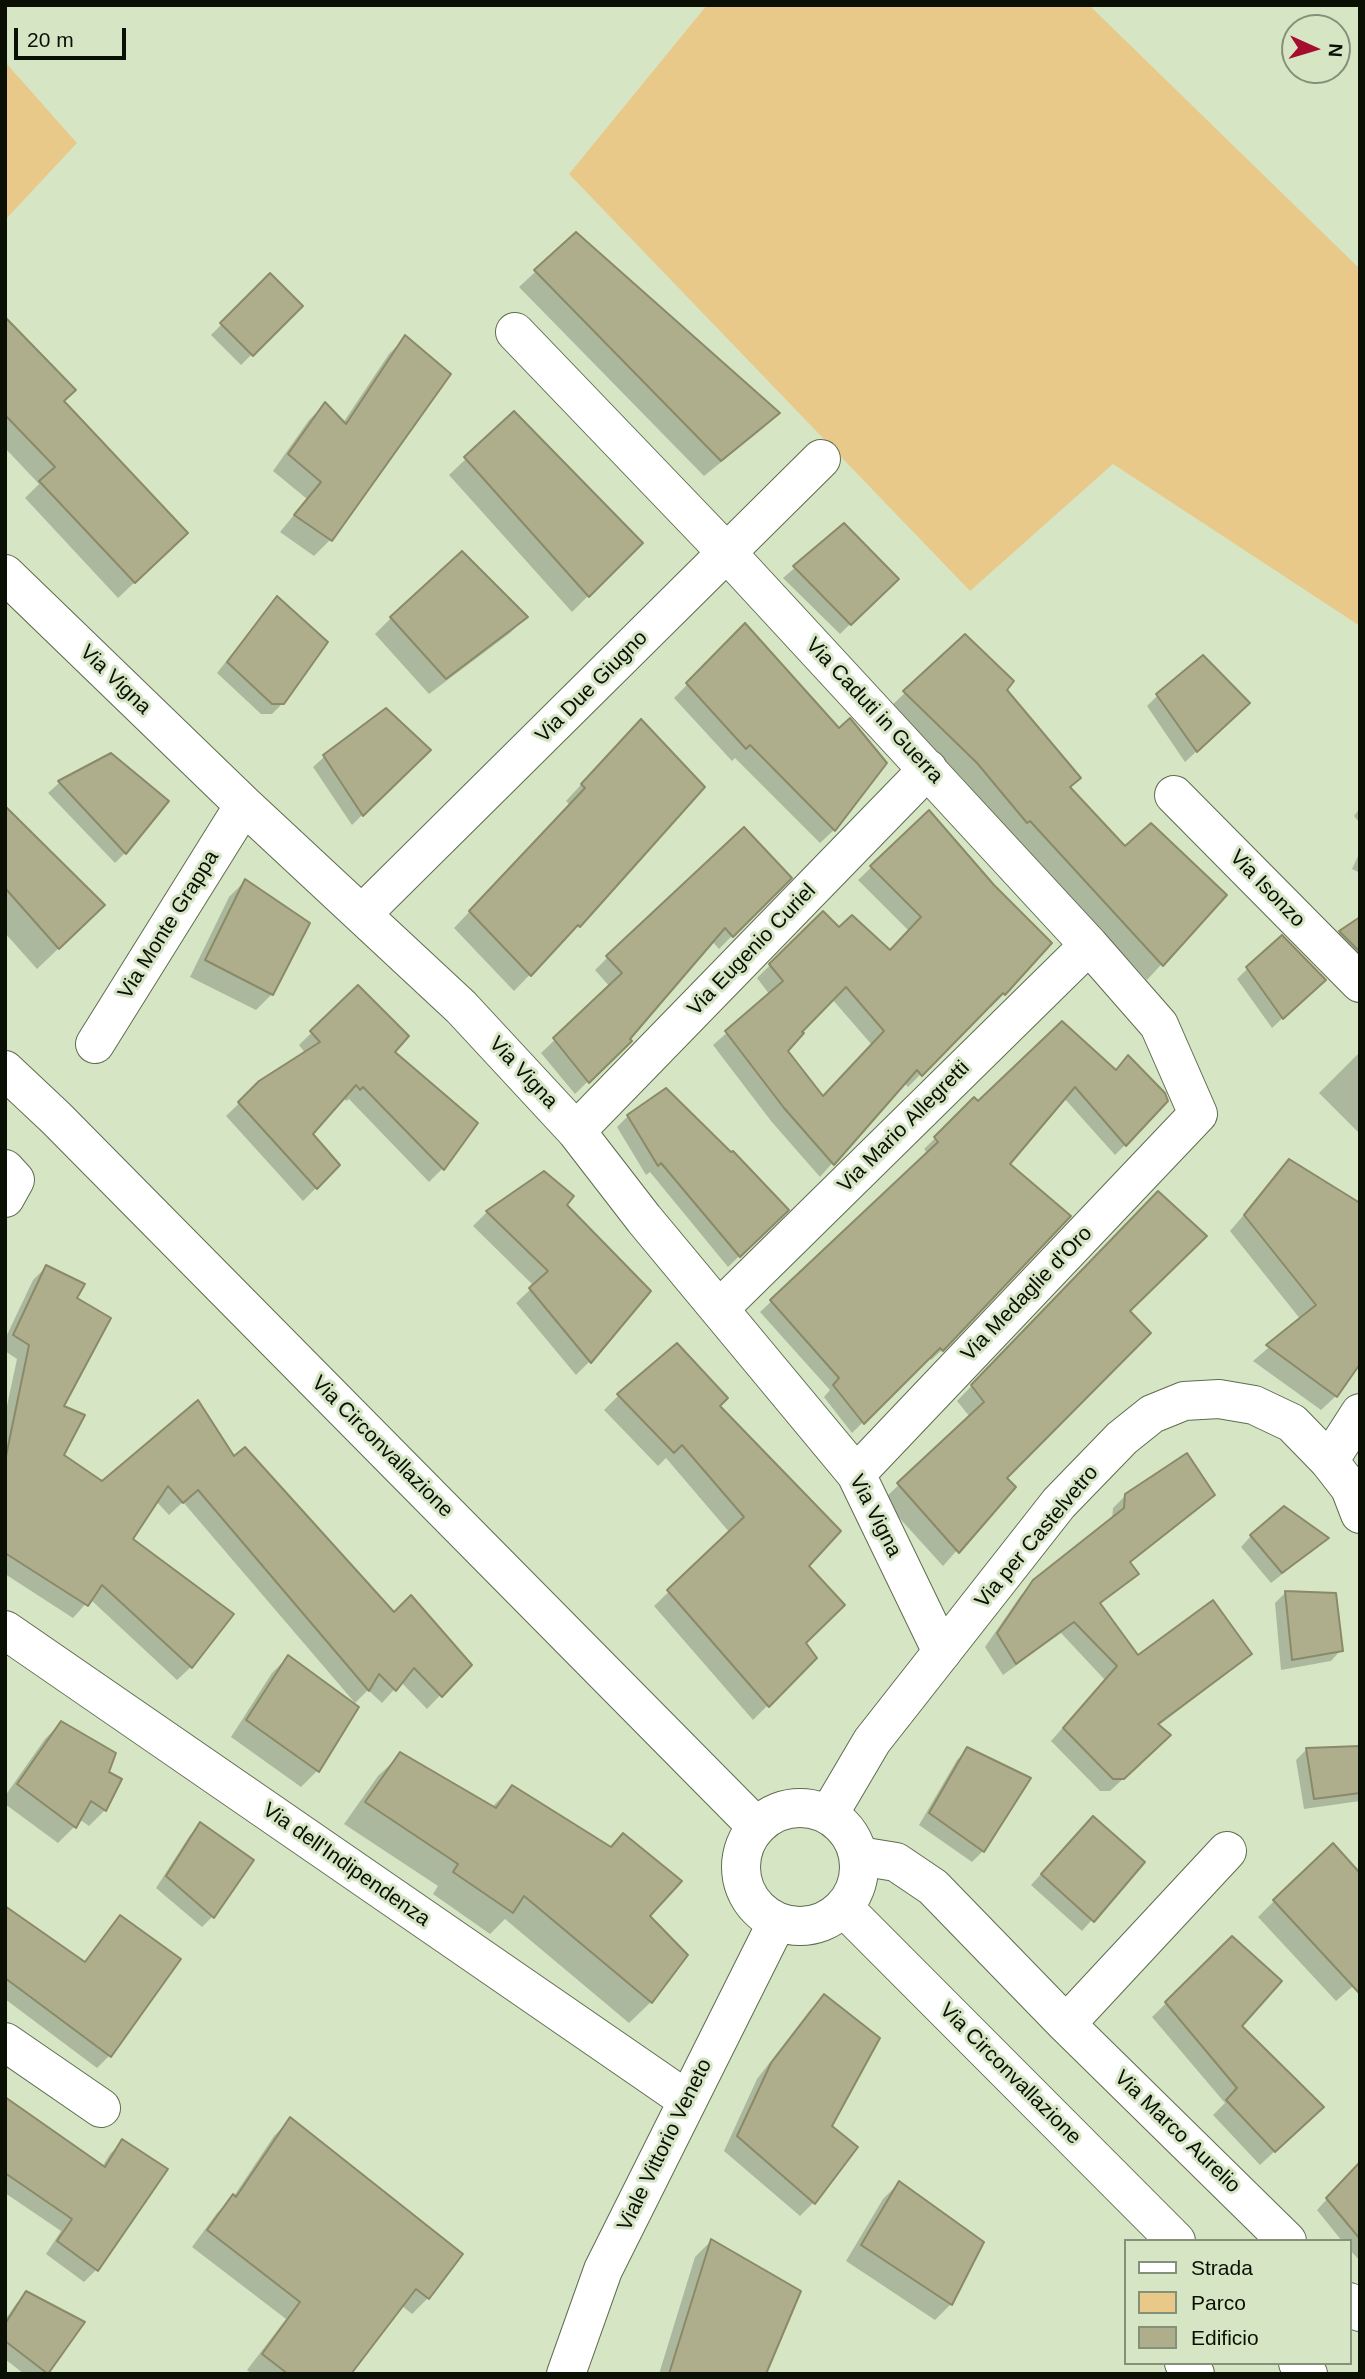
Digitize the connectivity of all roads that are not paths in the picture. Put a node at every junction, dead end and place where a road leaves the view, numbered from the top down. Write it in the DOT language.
graph roads {
  1 [pos="515,332"];
  2 [pos="821,459"];
  3 [pos="727,553"];
  4 [pos="5,574"];
  5 [pos="928,769"];
  6 [pos="1174,795"];
  7 [pos="244,805"];
  8 [pos="362,914"];
  9 [pos="1089,945"];
  10 [pos="1360,984"];
  11 [pos="94,1044"];
  12 [pos="5,1070"];
  13 [pos="1198,1114"];
  14 [pos="576,1131"];
  15 [pos="719,1309"];
  16 [pos="1360,1413"];
  17 [pos="1329,1461"];
  18 [pos="856,1474"];
  19 [pos="1360,1514"];
  20 [pos="5,1630"];
  21 [pos="942,1652"];
  22 [pos="829,1814"];
  23 [pos="756,1826"];
  24 [pos="1227,1851"];
  25 [pos="859,1857"];
  26 [pos="844,1908"];
  27 [pos="778,1922"];
  28 [pos="1066,2024"];
  29 [pos="5,2042"];
  30 [pos="687,2100"];
  31 [pos="101,2108"];
  32 [pos="1174,2239"];
  33 [pos="1285,2239"];
  34 [pos="566,2374"];
  1 -- 3 [label="street, Via Caduti in Guerra"];
  2 -- 3 [label="street, Via Due Giugno"];
  3 -- 5 [label="street, Via Caduti in Guerra"];
  3 -- 8 [label="street, Via Due Giugno"];
  4 -- 7 [label="street, Via Vigna"];
  5 -- 9 [label="street, Via Caduti in Guerra"];
  5 -- 14 [label="street, Via Eugenio Curiel"];
  6 -- 10 [label="street, Via Isonzo"];
  7 -- 8 [label="street, Via Vigna"];
  7 -- 11 [label="street, Via Monte Grappa"];
  8 -- 14 [label="street, Via Vigna"];
  9 -- 13 [label="street, Via Caduti in Guerra"];
  9 -- 15 [label="street, Via Mario Allegretti"];
  12 -- 23 [label="street, Via Circonvallazione"];
  13 -- 18 [label="street, Via Medaglie d'Oro"];
  14 -- 15 [label="street, Via Vigna"];
  15 -- 18 [label="street, Via Vigna"];
  16 -- 17 [label="street"];
  17 -- 19 [label="street, Via per Castelvetro"];
  17 -- 21 [label="street, Via per Castelvetro"];
  18 -- 21 [label="street, Via Vigna"];
  20 -- 30 [label="street, Via dell'Indipendenza"];
  21 -- 22 [label="street, Via per Castelvetro"];
  22 -- 23 [label="street"];
  22 -- 25 [label="street"];
  23 -- 27 [label="street"];
  24 -- 28 [label="street"];
  25 -- 26 [label="street"];
  25 -- 28 [label="street, Via Marco Aurelio"];
  26 -- 27 [label="street"];
  26 -- 32 [label="street, Via Circonvallazione"];
  27 -- 30 [label="street, Viale Vittorio Veneto"];
  28 -- 33 [label="street, Via Marco Aurelio"];
  29 -- 31 [label="street"];
  30 -- 34 [label="street, Viale Vittorio Veneto"];
}
